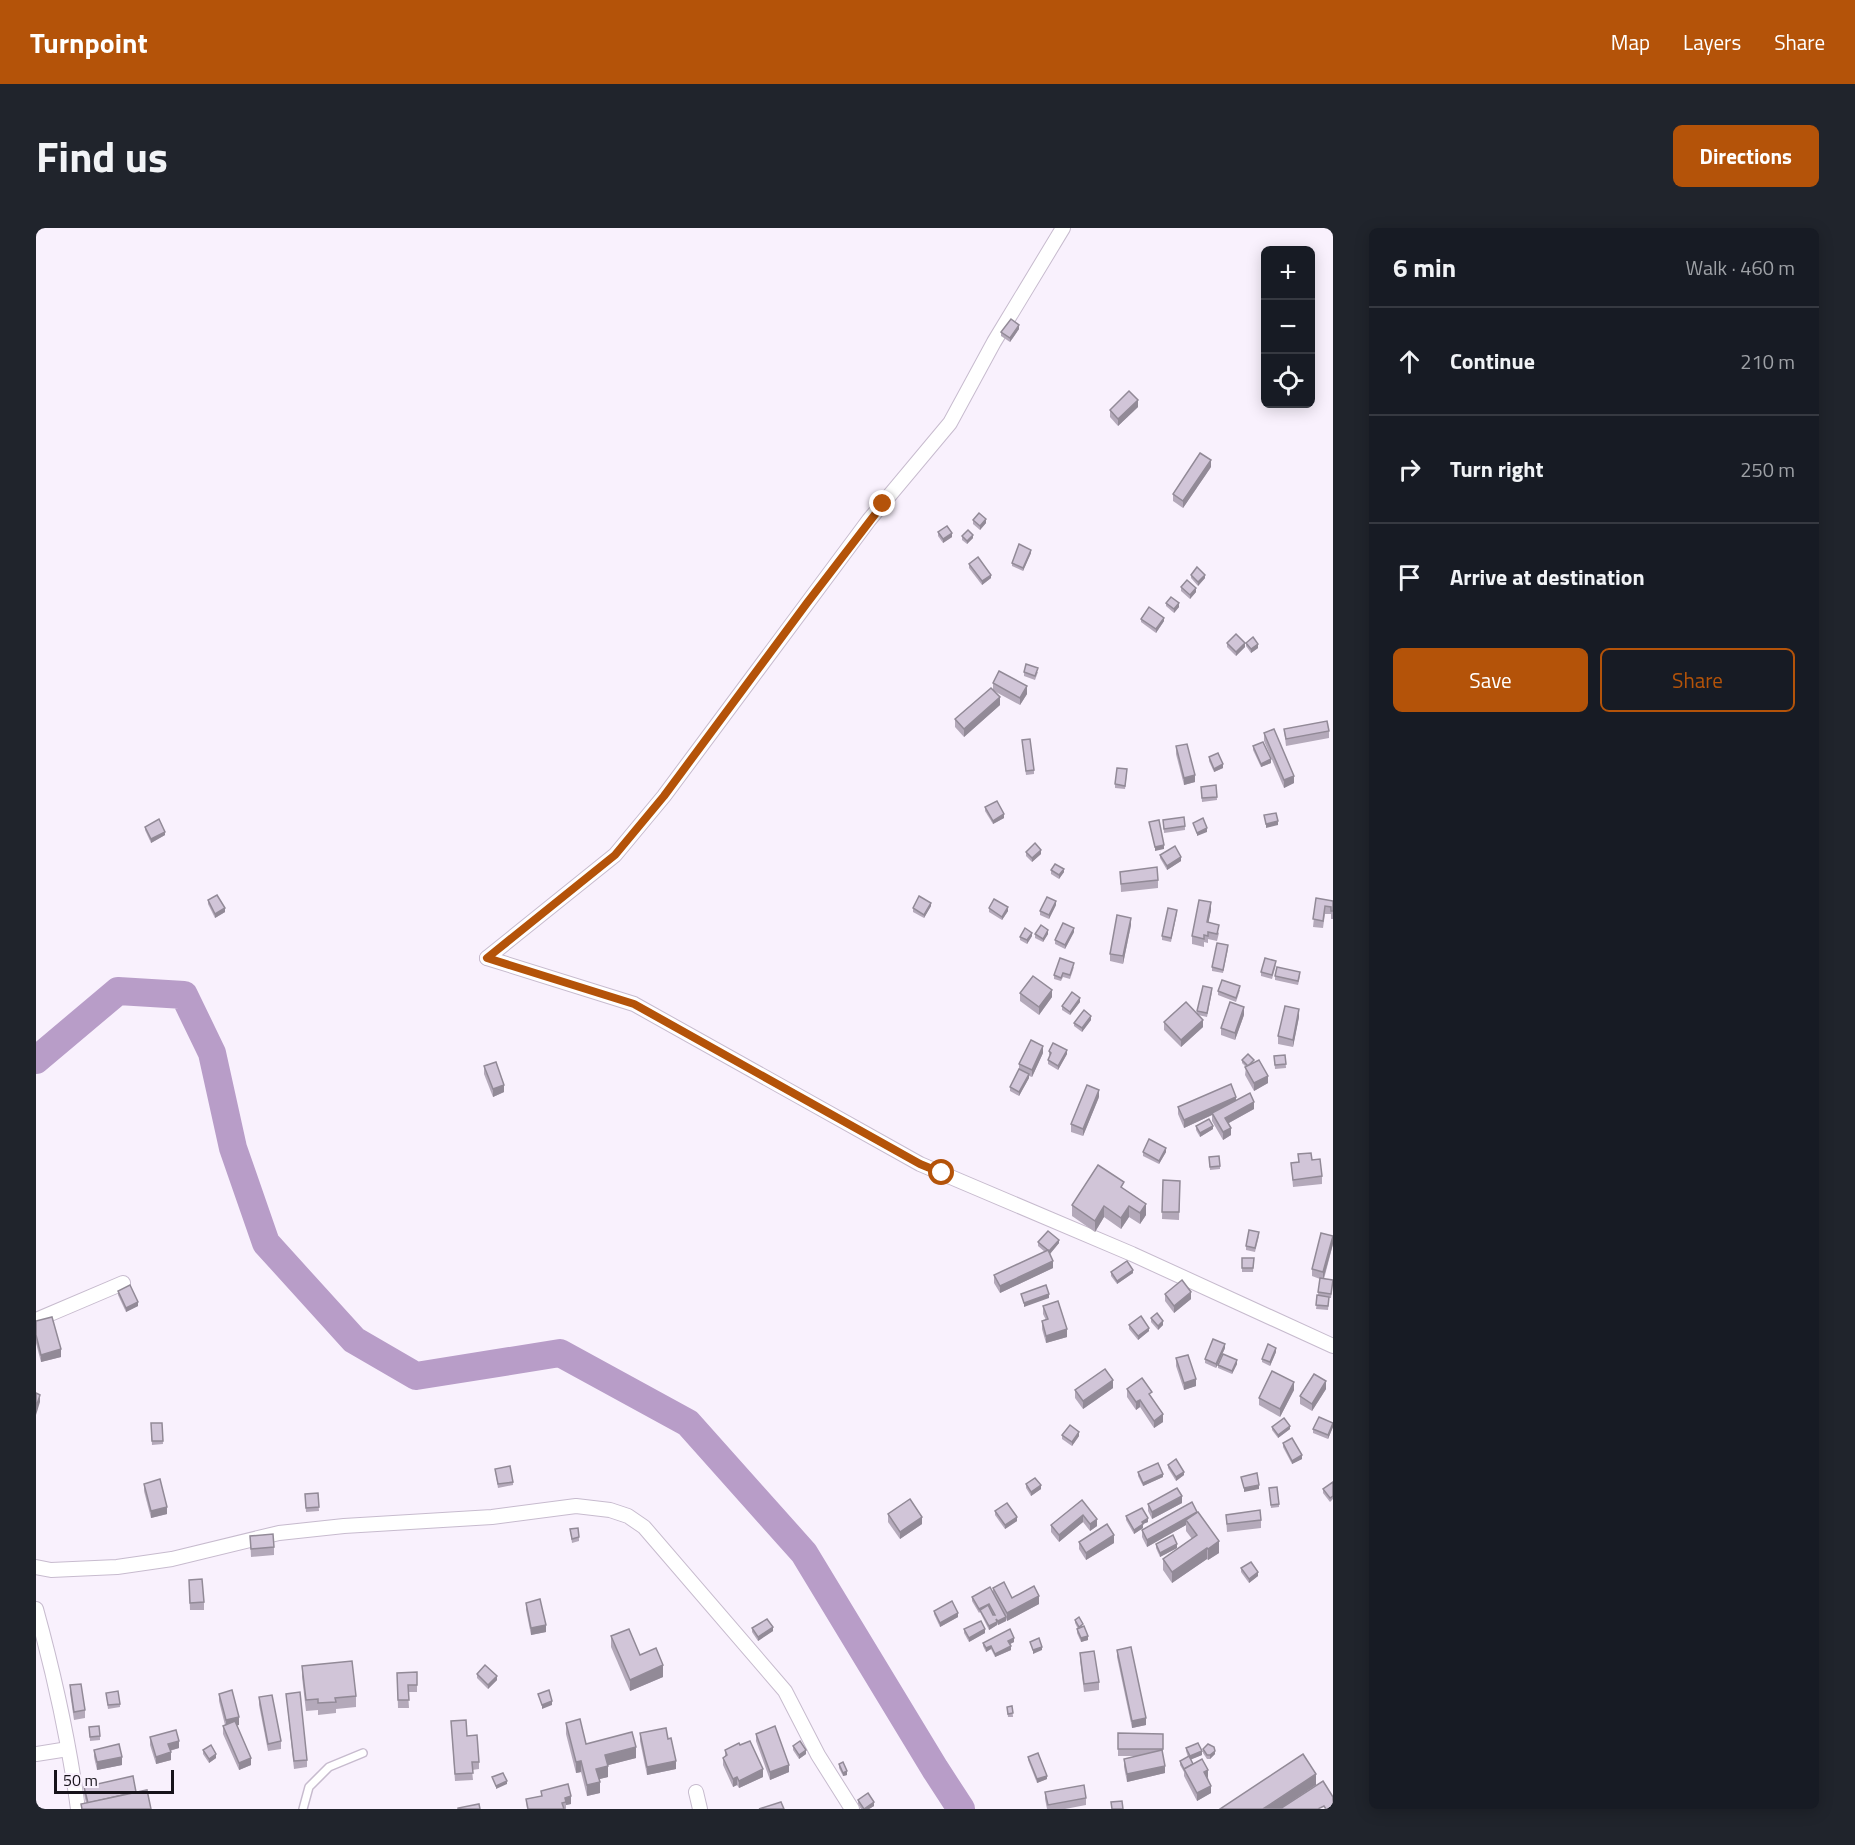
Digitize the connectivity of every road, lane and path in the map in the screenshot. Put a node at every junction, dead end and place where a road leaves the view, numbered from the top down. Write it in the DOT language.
graph roads {
  1 [pos="1063,228"];
  2 [pos="123,1283"];
  3 [pos="36,1320"];
  4 [pos="1333,1346"];
  5 [pos="36,1567"];
  6 [pos="36,1609"];
  7 [pos="68,1749"];
  8 [pos="36,1754"];
  9 [pos="363,1754"];
  10 [pos="696,1792"];
  11 [pos="78,1809"];
  12 [pos="303,1809"];
  13 [pos="700,1809"];
  14 [pos="852,1809"];
  1 -- 4 [label="street"];
  2 -- 3 [label="street"];
  5 -- 14 [label="street"];
  6 -- 7 [label="street"];
  7 -- 8 [label="street"];
  7 -- 11 [label="street"];
  9 -- 12 [label="lane"];
  10 -- 13 [label="street"];
}
